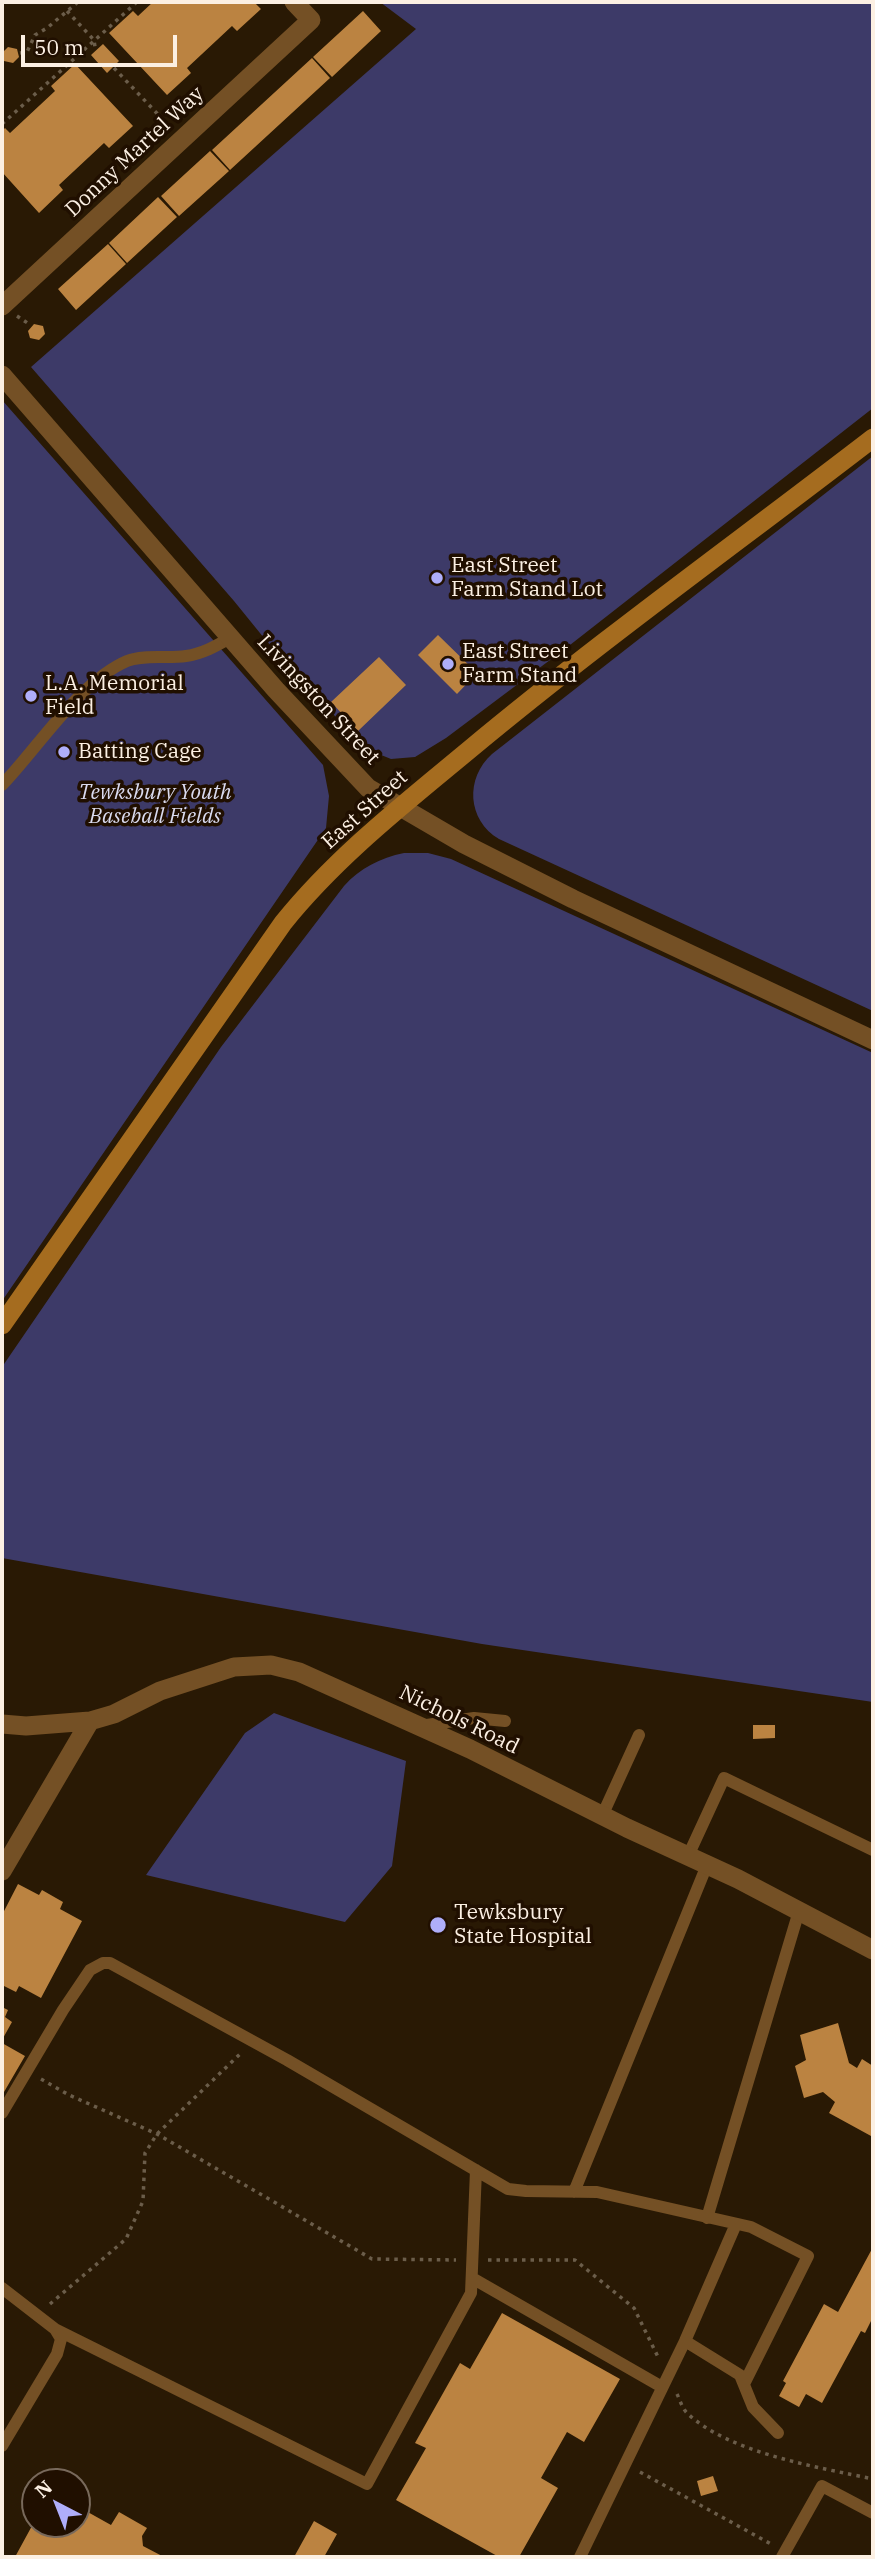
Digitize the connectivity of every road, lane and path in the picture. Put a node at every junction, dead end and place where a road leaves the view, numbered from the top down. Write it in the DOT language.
graph roads {
  1 [pos="78,2"];
  2 [pos="137,2"];
  3 [pos="294,2"];
  4 [pos="67,11"];
  5 [pos="94,40"];
  6 [pos="95,47"];
  7 [pos="20,53"];
  8 [pos="114,68"];
  9 [pos="2,124"];
  10 [pos="182,140"];
  11 [pos="2,306"];
  12 [pos="2,375"];
  13 [pos="873,438"];
  14 [pos="230,638"];
  15 [pos="2,785"];
  16 [pos="400,807"];
  17 [pos="873,1041"];
  18 [pos="2,1325"];
  19 [pos="90,1721"];
  20 [pos="505,1721"];
  21 [pos="2,1724"];
  22 [pos="420,1726"];
  23 [pos="639,1735"];
  24 [pos="602,1816"];
  25 [pos="873,1850"];
  26 [pos="688,1856"];
  27 [pos="707,1865"];
  28 [pos="2,1871"];
  29 [pos="799,1911"];
  30 [pos="873,1950"];
  31 [pos="254,2042"];
  32 [pos="2,2113"];
  33 [pos="476,2170"];
  34 [pos="574,2192"];
  35 [pos="707,2218"];
  36 [pos="736,2224"];
  37 [pos="471,2278"];
  38 [pos="2,2288"];
  39 [pos="38,2315"];
  40 [pos="55,2329"];
  41 [pos="685,2341"];
  42 [pos="744,2384"];
  43 [pos="662,2387"];
  44 [pos="778,2433"];
  45 [pos="2,2446"];
  46 [pos="624,2464"];
  47 [pos="873,2513"];
  48 [pos="784,2554"];
  49 [pos="580,2557"];
  1 -- 4 [label="path"];
  2 -- 5 [label="path"];
  3 -- 10 [label="street, Donny Martel Way"];
  4 -- 5 [label="path"];
  4 -- 7 [label="path"];
  5 -- 6 [label="path"];
  5 -- 9 [label="path"];
  8 -- 10 [label="path"];
  10 -- 11 [label="street, Donny Martel Way"];
  12 -- 14 [label="street, Livingston Street"];
  13 -- 16 [label="main road, East Street"];
  14 -- 15 [label="lane"];
  14 -- 16 [label="street, Livingston Street"];
  16 -- 17 [label="street, Livingston Street"];
  16 -- 18 [label="main road, East Street"];
  19 -- 21 [label="street, Nichols Road"];
  19 -- 22 [label="street, Nichols Road"];
  19 -- 28 [label="street"];
  20 -- 22 [label="lane"];
  22 -- 24 [label="street, Nichols Road"];
  23 -- 24 [label="lane"];
  24 -- 26 [label="street, Nichols Road"];
  25 -- 26 [label="lane"];
  26 -- 27 [label="street, Nichols Road"];
  27 -- 29 [label="street, Nichols Road"];
  27 -- 34 [label="lane"];
  29 -- 30 [label="street, Nichols Road"];
  29 -- 35 [label="lane"];
  31 -- 32 [label="lane"];
  31 -- 33 [label="lane"];
  31 -- 39 [label="path"];
  33 -- 34 [label="lane"];
  33 -- 37 [label="lane"];
  34 -- 35 [label="lane"];
  35 -- 36 [label="lane"];
  36 -- 41 [label="lane"];
  36 -- 42 [label="lane"];
  37 -- 40 [label="lane"];
  37 -- 43 [label="lane"];
  38 -- 39 [label="lane"];
  39 -- 40 [label="lane"];
  40 -- 45 [label="lane"];
  41 -- 42 [label="lane"];
  41 -- 43 [label="lane"];
  42 -- 44 [label="lane"];
  43 -- 46 [label="lane"];
  46 -- 48 [label="path"];
  46 -- 49 [label="lane"];
  47 -- 48 [label="lane"];
}
